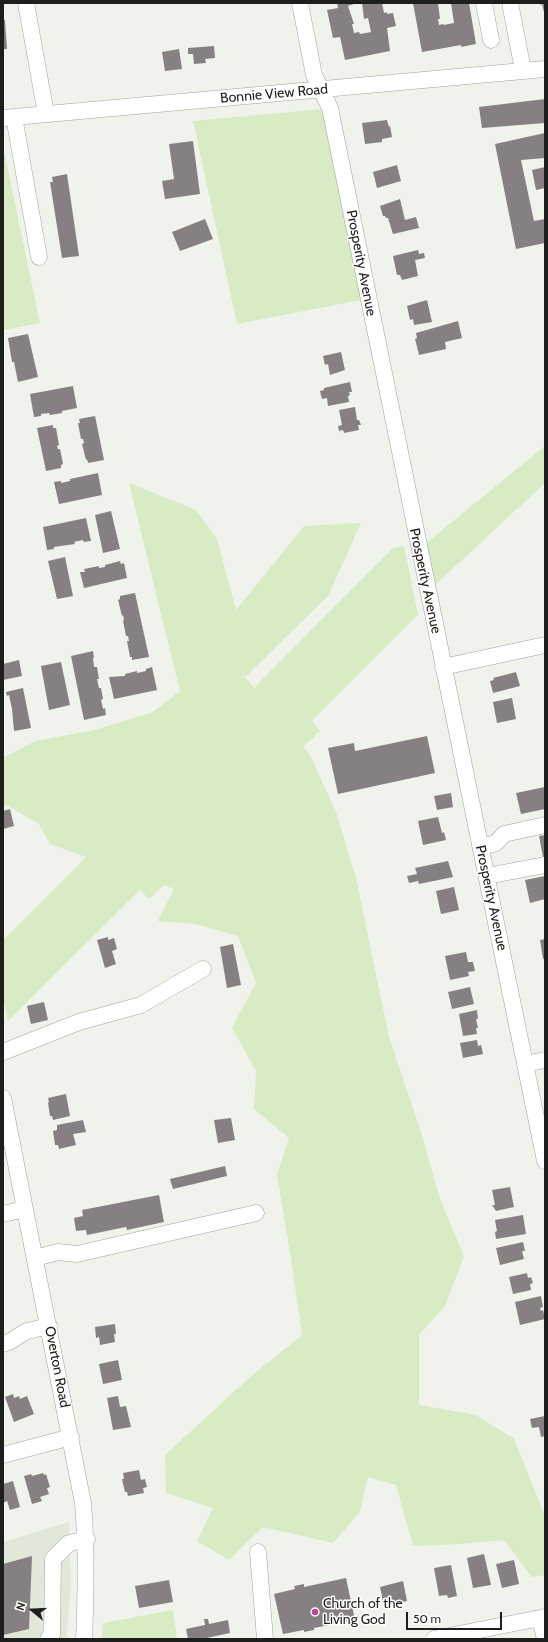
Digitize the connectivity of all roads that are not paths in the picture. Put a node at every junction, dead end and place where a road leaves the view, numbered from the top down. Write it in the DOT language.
graph roads {
  1 [pos="26,3"];
  2 [pos="300,3"];
  3 [pos="510,3"];
  4 [pos="489,4"];
  5 [pos="491,40"];
  6 [pos="545,69"];
  7 [pos="523,70"];
  8 [pos="321,89"];
  9 [pos="46,114"];
  10 [pos="8,118"];
  11 [pos="39,257"];
  12 [pos="545,645"];
  13 [pos="443,667"];
  14 [pos="545,825"];
  15 [pos="481,847"];
  16 [pos="545,864"];
  17 [pos="487,876"];
  18 [pos="203,969"];
  19 [pos="3,1052"];
  20 [pos="545,1060"];
  21 [pos="525,1064"];
  22 [pos="3,1098"];
  23 [pos="545,1161"];
  24 [pos="25,1209"];
  25 [pos="256,1213"];
  26 [pos="3,1214"];
  27 [pos="35,1258"];
  28 [pos="49,1326"];
  29 [pos="3,1344"];
  30 [pos="71,1437"];
  31 [pos="3,1455"];
  32 [pos="87,1539"];
  33 [pos="258,1552"];
  34 [pos="543,1617"];
  35 [pos="444,1638"];
  36 [pos="48,1639"];
  37 [pos="84,1639"];
  38 [pos="265,1639"];
  39 [pos="545,1639"];
  1 -- 9 [label="street"];
  2 -- 8 [label="street, Prosperity Avenue"];
  3 -- 7 [label="street"];
  4 -- 5 [label="street"];
  6 -- 7 [label="street, Bonnie View Road"];
  7 -- 8 [label="street, Bonnie View Road"];
  8 -- 9 [label="street, Bonnie View Road"];
  8 -- 13 [label="street, Prosperity Avenue"];
  9 -- 10 [label="street, Bonnie View Road"];
  10 -- 11 [label="street"];
  12 -- 13 [label="street"];
  13 -- 15 [label="street, Prosperity Avenue"];
  14 -- 15 [label="street"];
  15 -- 17 [label="street, Prosperity Avenue"];
  16 -- 17 [label="street"];
  17 -- 21 [label="street, Prosperity Avenue"];
  18 -- 19 [label="street"];
  20 -- 21 [label="street"];
  21 -- 23 [label="street, Prosperity Avenue"];
  22 -- 24 [label="street, Overton Road"];
  24 -- 26 [label="street"];
  24 -- 27 [label="street, Overton Road"];
  25 -- 27 [label="street"];
  27 -- 28 [label="street, Overton Road"];
  28 -- 29 [label="street"];
  28 -- 30 [label="street, Overton Road"];
  30 -- 31 [label="street"];
  30 -- 32 [label="street, Overton Road"];
  32 -- 36 [label="street"];
  32 -- 37 [label="street, Overton Road"];
  33 -- 38 [label="street"];
  34 -- 35 [label="street"];
  34 -- 39 [label="street"];
}
